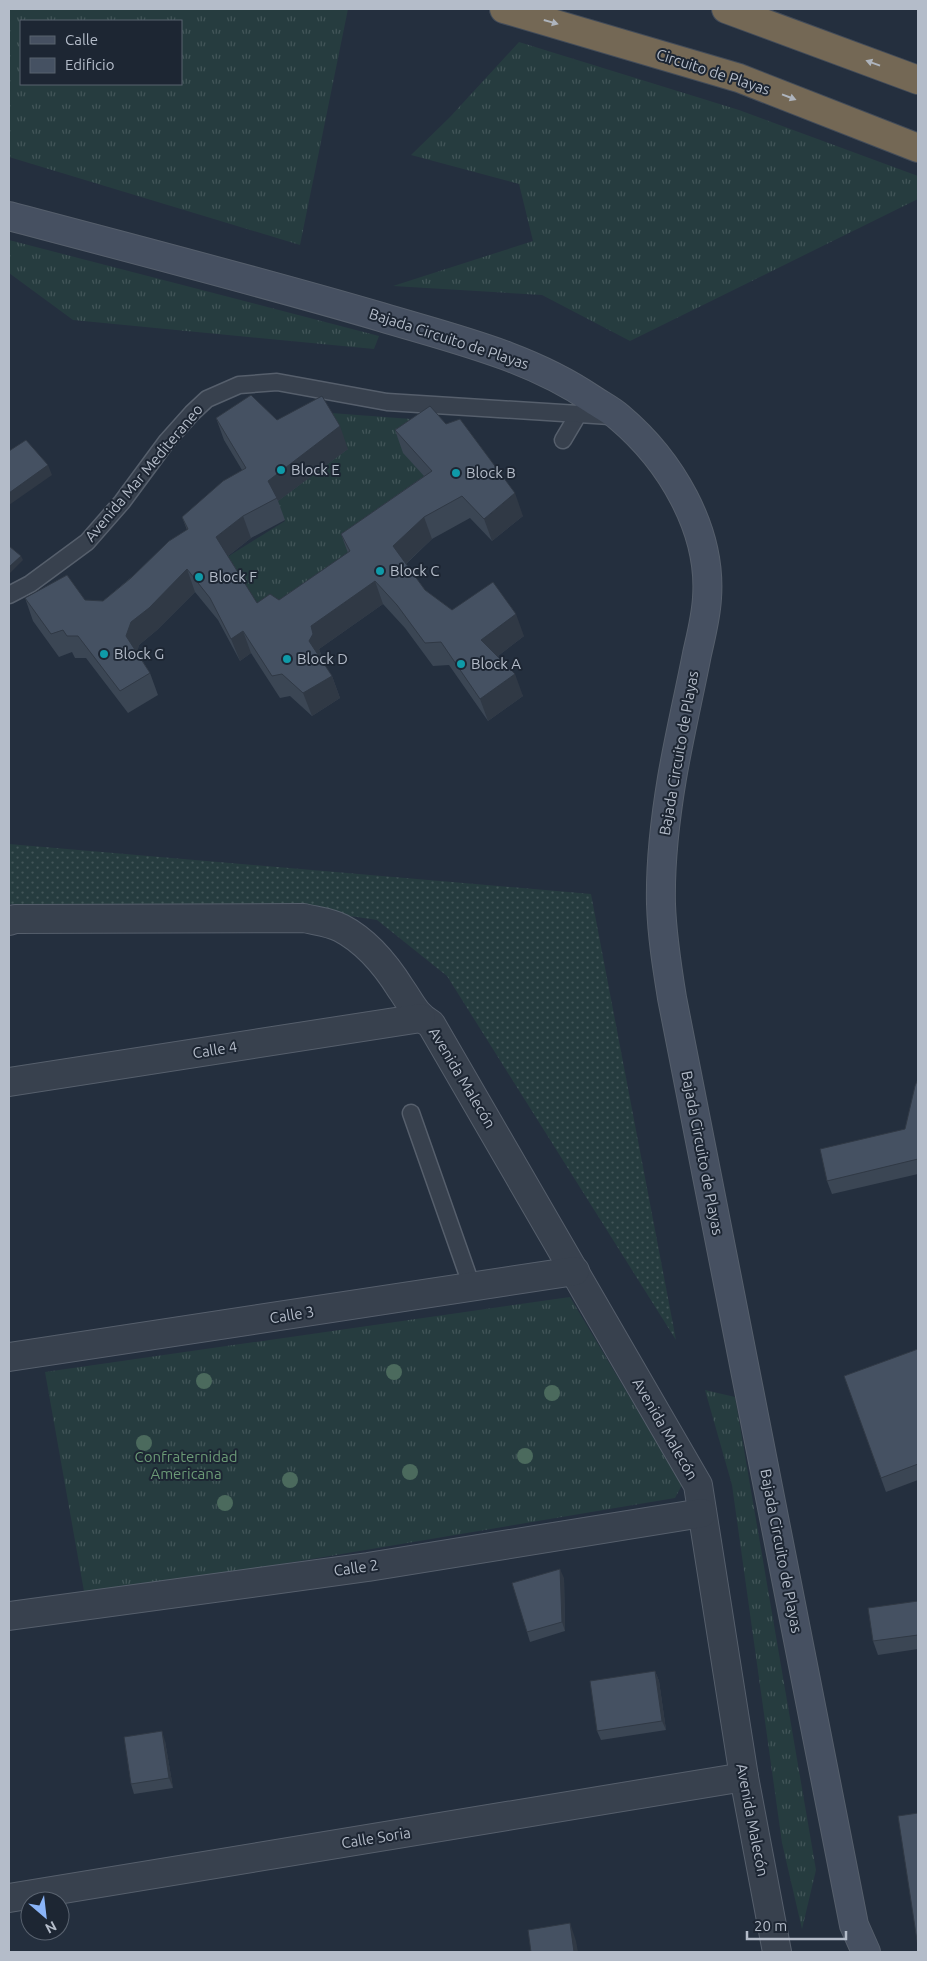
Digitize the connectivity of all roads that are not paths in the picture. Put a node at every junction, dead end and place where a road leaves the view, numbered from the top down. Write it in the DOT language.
graph roads {
  1 [pos="504,9"];
  2 [pos="726,9"];
  3 [pos="918,80"];
  4 [pos="918,148"];
  5 [pos="9,216"];
  6 [pos="579,413"];
  7 [pos="618,416"];
  8 [pos="563,440"];
  9 [pos="9,594"];
  10 [pos="9,921"];
  11 [pos="421,1018"];
  12 [pos="9,1082"];
  13 [pos="411,1113"];
  14 [pos="575,1271"];
  15 [pos="472,1287"];
  16 [pos="9,1358"];
  17 [pos="702,1513"];
  18 [pos="9,1616"];
  19 [pos="744,1777"];
  20 [pos="9,1898"];
  21 [pos="854,1925"];
  22 [pos="777,1952"];
  23 [pos="846,1952"];
  24 [pos="866,1952"];
  1 -- 4 [label="highway, Circuito de Playas, one-way"];
  3 -- 2 [label="highway, one-way"];
  5 -- 7 [label="main road, Bajada Circuito de Playas"];
  6 -- 7 [label="lane, Avenida Mar Mediteraneo"];
  6 -- 8 [label="lane"];
  6 -- 9 [label="lane, Avenida Mar Mediteraneo"];
  7 -- 21 [label="main road, Bajada Circuito de Playas"];
  10 -- 11 [label="street, Avenida Malecón"];
  11 -- 12 [label="street, Calle 4"];
  11 -- 14 [label="street, Avenida Malecón"];
  13 -- 15 [label="lane"];
  14 -- 15 [label="street, Calle 3"];
  14 -- 17 [label="street, Avenida Malecón"];
  15 -- 16 [label="street, Calle 3"];
  17 -- 18 [label="street, Calle 2"];
  17 -- 19 [label="street, Avenida Malecón"];
  19 -- 20 [label="street, Calle Soria"];
  19 -- 22 [label="street, Avenida Malecón"];
  21 -- 23 [label="main road, Bajada Circuito de Playas"];
  21 -- 24 [label="main road, Bajada Circuito de Playas"];
}
